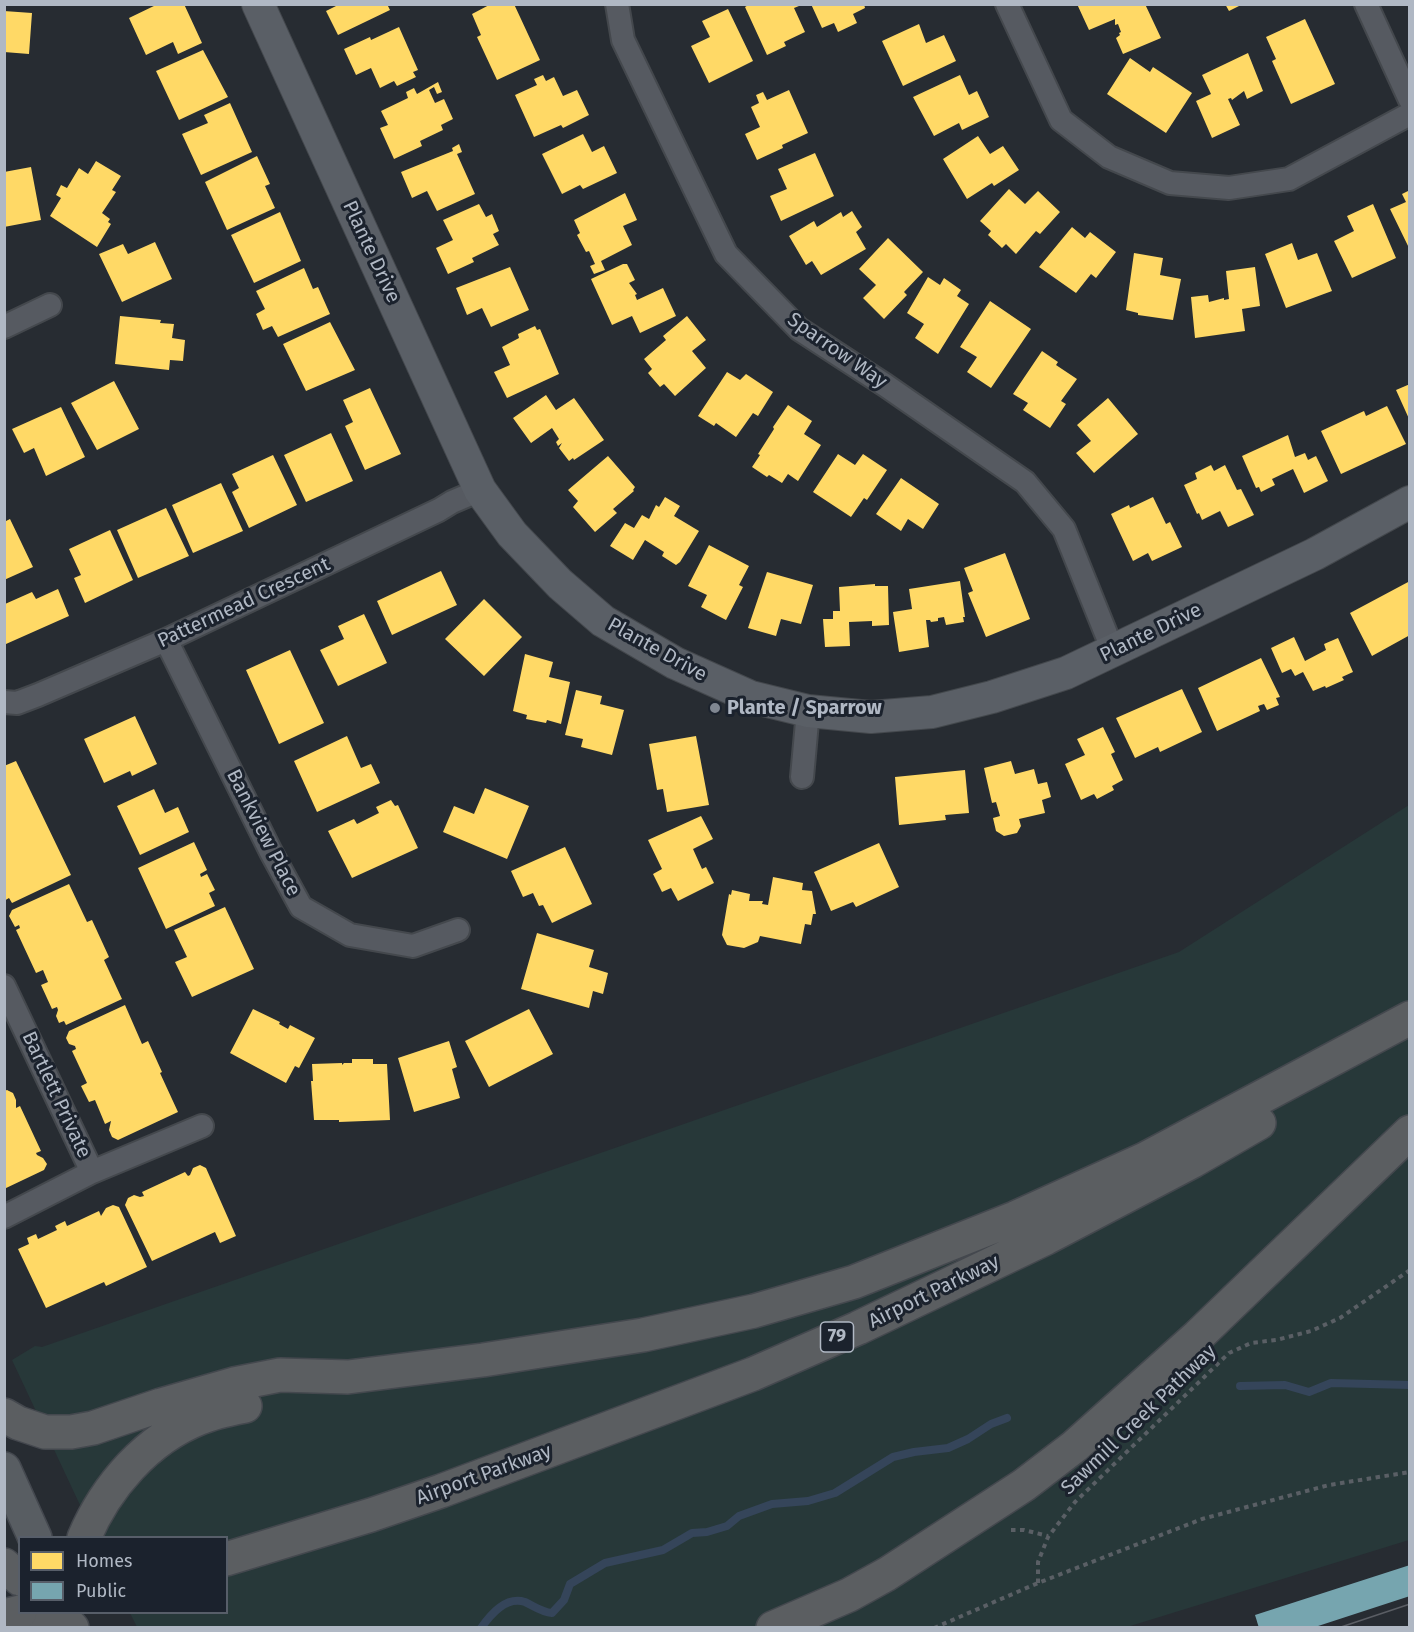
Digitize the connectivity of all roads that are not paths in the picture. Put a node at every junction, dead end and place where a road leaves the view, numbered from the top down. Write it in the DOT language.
graph roads {
  1 [pos="258,4"];
  2 [pos="618,4"];
  3 [pos="1007,4"];
  4 [pos="1366,4"];
  5 [pos="1410,100"];
  6 [pos="1410,114"];
  7 [pos="50,305"];
  8 [pos="4,327"];
  9 [pos="480,490"];
  10 [pos="1410,502"];
  11 [pos="166,640"];
  12 [pos="1113,651"];
  13 [pos="4,702"];
  14 [pos="808,711"];
  15 [pos="802,777"];
  16 [pos="458,930"];
  17 [pos="4,986"];
  18 [pos="1410,1018"];
  19 [pos="1410,1033"];
  20 [pos="202,1126"];
  21 [pos="1410,1132"];
  22 [pos="92,1173"];
  23 [pos="4,1217"];
  24 [pos="348,1377"];
  25 [pos="4,1415"];
  26 [pos="4,1469"];
  27 [pos="34,1536"];
  28 [pos="85,1536"];
  29 [pos="228,1558"];
  30 [pos="4,1565"];
  31 [pos="4,1577"];
  32 [pos="18,1577"];
  33 [pos="18,1603"];
  34 [pos="4,1614"];
  35 [pos="28,1614"];
  36 [pos="53,1621"];
  37 [pos="773,1628"];
  1 -- 9 [label="street, Plante Drive"];
  2 -- 12 [label="street, Sparrow Way"];
  3 -- 6 [label="street"];
  4 -- 5 [label="street"];
  7 -- 8 [label="street"];
  9 -- 11 [label="street, Pattermead Crescent"];
  9 -- 14 [label="street, Plante Drive"];
  10 -- 12 [label="street, Plante Drive"];
  11 -- 13 [label="street, Pattermead Crescent"];
  11 -- 16 [label="street, Bankview Place"];
  12 -- 14 [label="street, Plante Drive"];
  14 -- 15 [label="street"];
  17 -- 22 [label="street, Bartlett Private"];
  18 -- 24 [label="highway"];
  19 -- 29 [label="highway, Airport Parkway / 79"];
  20 -- 22 [label="street, Bartlett Private"];
  21 -- 37 [label="highway"];
  22 -- 23 [label="street, Bartlett Private"];
  24 -- 25 [label="highway"];
  24 -- 28 [label="highway"];
  26 -- 27 [label="main road"];
  30 -- 32 [label="highway"];
  31 -- 33 [label="main road"];
  34 -- 36 [label="highway"];
  35 -- 36 [label="main road"];
}
